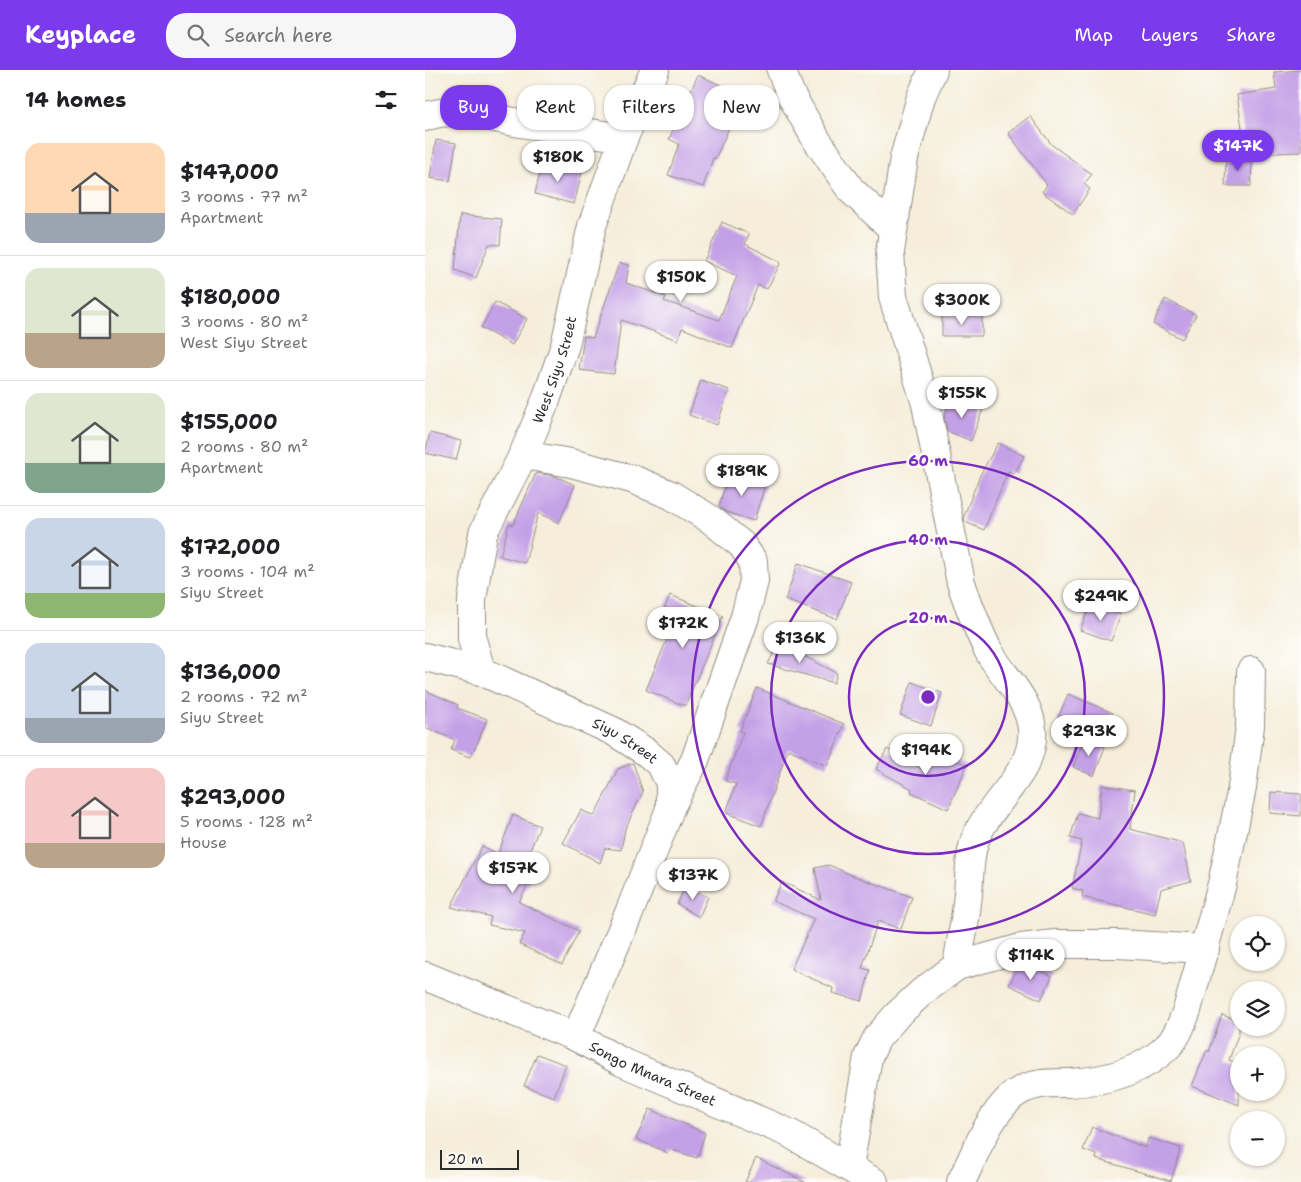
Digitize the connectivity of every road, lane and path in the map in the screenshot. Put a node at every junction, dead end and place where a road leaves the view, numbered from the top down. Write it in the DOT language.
graph roads {
  1 [pos="655,70"];
  2 [pos="781,70"];
  3 [pos="933,70"];
  4 [pos="425,117"];
  5 [pos="624,137"];
  6 [pos="893,229"];
  7 [pos="523,455"];
  8 [pos="425,657"];
  9 [pos="481,671"];
  10 [pos="1251,671"];
  11 [pos="670,809"];
  12 [pos="1205,949"];
  13 [pos="957,966"];
  14 [pos="425,976"];
  15 [pos="576,1037"];
  16 [pos="849,1167"];
  17 [pos="874,1182"];
  18 [pos="961,1182"];
  1 -- 5 [label="street, West Siyu Street"];
  2 -- 6 [label="street"];
  3 -- 6 [label="street"];
  4 -- 5 [label="street"];
  5 -- 7 [label="street, West Siyu Street"];
  6 -- 13 [label="street"];
  7 -- 9 [label="street, West Siyu Street"];
  7 -- 11 [label="street"];
  8 -- 9 [label="street, Siyu Street"];
  9 -- 11 [label="street, Siyu Street"];
  10 -- 12 [label="street"];
  11 -- 15 [label="street, Siyu Street"];
  12 -- 13 [label="street"];
  12 -- 18 [label="street"];
  13 -- 16 [label="street"];
  14 -- 15 [label="street, Songo Mnara Street"];
  15 -- 16 [label="street, Songo Mnara Street"];
  16 -- 17 [label="street, Songo Mnara Street"];
}
